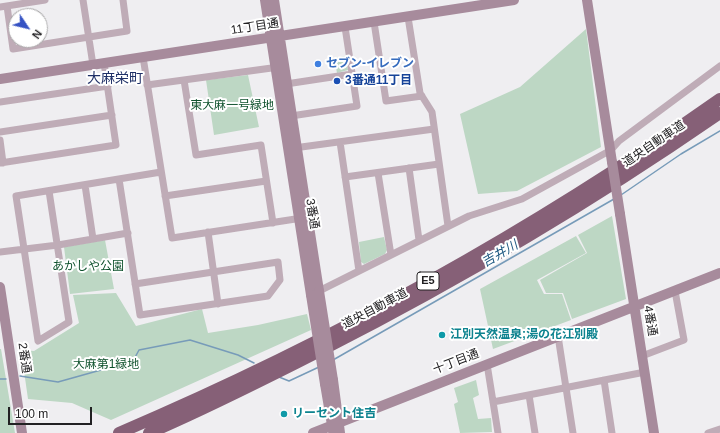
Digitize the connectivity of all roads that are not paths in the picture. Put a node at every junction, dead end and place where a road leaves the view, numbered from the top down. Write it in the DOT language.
graph roads {
  1 [pos="45,0"];
  2 [pos="83,0"];
  3 [pos="123,0"];
  4 [pos="265,0"];
  5 [pos="274,0"];
  6 [pos="514,0"];
  7 [pos="587,0"];
  8 [pos="3,6"];
  9 [pos="408,17"];
  10 [pos="374,22"];
  11 [pos="345,27"];
  12 [pos="89,38"];
  13 [pos="275,38"];
  14 [pos="144,58"];
  15 [pos="104,63"];
  16 [pos="93,65"];
  17 [pos="720,66"];
  18 [pos="280,67"];
  19 [pos="352,74"];
  20 [pos="0,79"];
  21 [pos="184,80"];
  22 [pos="286,84"];
  23 [pos="147,85"];
  24 [pos="108,86"];
  25 [pos="720,92"];
  26 [pos="422,96"];
  27 [pos="720,99"];
  28 [pos="0,102"];
  29 [pos="720,113"];
  30 [pos="112,114"];
  31 [pos="291,116"];
  32 [pos="434,129"];
  33 [pos="0,132"];
  34 [pos="0,140"];
  35 [pos="340,142"];
  36 [pos="652,146"];
  37 [pos="292,148"];
  38 [pos="611,150"];
  39 [pos="2,163"];
  40 [pos="439,164"];
  41 [pos="409,168"];
  42 [pos="161,172"];
  43 [pos="378,173"];
  44 [pos="345,178"];
  45 [pos="119,179"];
  46 [pos="266,181"];
  47 [pos="86,185"];
  48 [pos="49,191"];
  49 [pos="165,196"];
  50 [pos="303,218"];
  51 [pos="273,222"];
  52 [pos="448,226"];
  53 [pos="208,232"];
  54 [pos="128,233"];
  55 [pos="93,239"];
  56 [pos="419,240"];
  57 [pos="58,245"];
  58 [pos="24,250"];
  59 [pos="0,252"];
  60 [pos="391,255"];
  61 [pos="358,271"];
  62 [pos="214,272"];
  63 [pos="720,273"];
  64 [pos="135,284"];
  65 [pos="0,287"];
  66 [pos="675,291"];
  67 [pos="315,293"];
  68 [pos="218,304"];
  69 [pos="635,306"];
  70 [pos="3,324"];
  71 [pos="558,336"];
  72 [pos="642,356"];
  73 [pos="487,364"];
  74 [pos="645,372"];
  75 [pos="604,380"];
  76 [pos="566,388"];
  77 [pos="529,395"];
  78 [pos="493,402"];
  79 [pos="335,427"];
  80 [pos="718,430"];
  81 [pos="22,433"];
  82 [pos="119,433"];
  83 [pos="148,433"];
  84 [pos="313,433"];
  85 [pos="340,433"];
  86 [pos="498,433"];
  87 [pos="535,433"];
  88 [pos="573,433"];
  89 [pos="612,433"];
  90 [pos="654,433"];
  91 [pos="708,433"];
  1 -- 8 [label="street"];
  2 -- 12 [label="street"];
  3 -- 12 [label="street"];
  4 -- 13 [label="street, 3番通"];
  5 -- 13 [label="street, 3番通"];
  6 -- 9 [label="street, 11丁目通"];
  7 -- 38 [label="street"];
  8 -- 12 [label="street"];
  9 -- 10 [label="street, 11丁目通"];
  9 -- 26 [label="street"];
  10 -- 11 [label="street, 11丁目通"];
  10 -- 26 [label="street"];
  11 -- 13 [label="street, 11丁目通"];
  11 -- 19 [label="street"];
  12 -- 16 [label="street"];
  13 -- 14 [label="street, 11丁目通"];
  13 -- 18 [label="street, 3番通"];
  14 -- 15 [label="street, 11丁目通"];
  14 -- 23 [label="street"];
  15 -- 16 [label="street, 11丁目通"];
  15 -- 24 [label="street"];
  16 -- 20 [label="street, 11丁目通"];
  17 -- 38 [label="street"];
  18 -- 21 [label="street"];
  18 -- 22 [label="street, 3番通"];
  18 -- 37 [label="street, 3番通"];
  19 -- 22 [label="street"];
  19 -- 31 [label="street"];
  21 -- 23 [label="street"];
  21 -- 46 [label="street"];
  22 -- 31 [label="street, 3番通"];
  23 -- 42 [label="street"];
  24 -- 28 [label="street"];
  24 -- 30 [label="street"];
  25 -- 36 [label="highway"];
  26 -- 32 [label="street"];
  27 -- 36 [label="highway, 道央自動車道 / E5"];
  29 -- 83 [label="highway, 道央自動車道 / E5"];
  30 -- 33 [label="street"];
  30 -- 39 [label="street"];
  31 -- 37 [label="street, 3番通"];
  32 -- 35 [label="street"];
  32 -- 40 [label="street"];
  34 -- 39 [label="street"];
  35 -- 37 [label="street"];
  35 -- 44 [label="street"];
  36 -- 82 [label="highway, 道央自動車道 / E5"];
  37 -- 50 [label="street, 3番通"];
  38 -- 52 [label="street"];
  38 -- 69 [label="street, 4番通, bridge"];
  40 -- 41 [label="street"];
  40 -- 52 [label="street"];
  41 -- 43 [label="street"];
  41 -- 56 [label="street"];
  42 -- 45 [label="street"];
  42 -- 49 [label="street"];
  43 -- 44 [label="street"];
  43 -- 60 [label="street"];
  44 -- 61 [label="street"];
  45 -- 47 [label="street"];
  45 -- 54 [label="street"];
  46 -- 49 [label="street"];
  46 -- 51 [label="street"];
  47 -- 48 [label="street"];
  47 -- 55 [label="street"];
  48 -- 57 [label="street"];
  48 -- 58 [label="street"];
  49 -- 53 [label="street"];
  50 -- 51 [label="street"];
  50 -- 67 [label="street, 3番通"];
  51 -- 53 [label="street"];
  52 -- 56 [label="street"];
  53 -- 62 [label="street"];
  54 -- 55 [label="street"];
  54 -- 64 [label="street"];
  55 -- 57 [label="street"];
  56 -- 60 [label="street"];
  57 -- 58 [label="street"];
  57 -- 58 [label="street"];
  58 -- 59 [label="street"];
  60 -- 61 [label="street"];
  61 -- 67 [label="street"];
  62 -- 64 [label="street"];
  62 -- 68 [label="street"];
  62 -- 68 [label="street"];
  63 -- 66 [label="street, 十丁目通"];
  64 -- 68 [label="street"];
  65 -- 70 [label="street, 2番通"];
  66 -- 69 [label="street, 十丁目通"];
  66 -- 72 [label="street"];
  67 -- 79 [label="street, 3番通, bridge"];
  69 -- 71 [label="street, 十丁目通"];
  69 -- 72 [label="street, 4番通"];
  70 -- 81 [label="street, 2番通"];
  71 -- 73 [label="street, 十丁目通"];
  71 -- 76 [label="street"];
  72 -- 74 [label="street, 4番通"];
  73 -- 78 [label="street"];
  73 -- 79 [label="street, 十丁目通"];
  74 -- 75 [label="street"];
  74 -- 90 [label="street, 4番通"];
  75 -- 76 [label="street"];
  75 -- 89 [label="street"];
  76 -- 77 [label="street"];
  76 -- 88 [label="street"];
  77 -- 78 [label="street"];
  77 -- 87 [label="street"];
  78 -- 86 [label="street"];
  79 -- 84 [label="street, 十丁目通"];
  79 -- 85 [label="street, 3番通"];
  80 -- 91 [label="street"];
}
